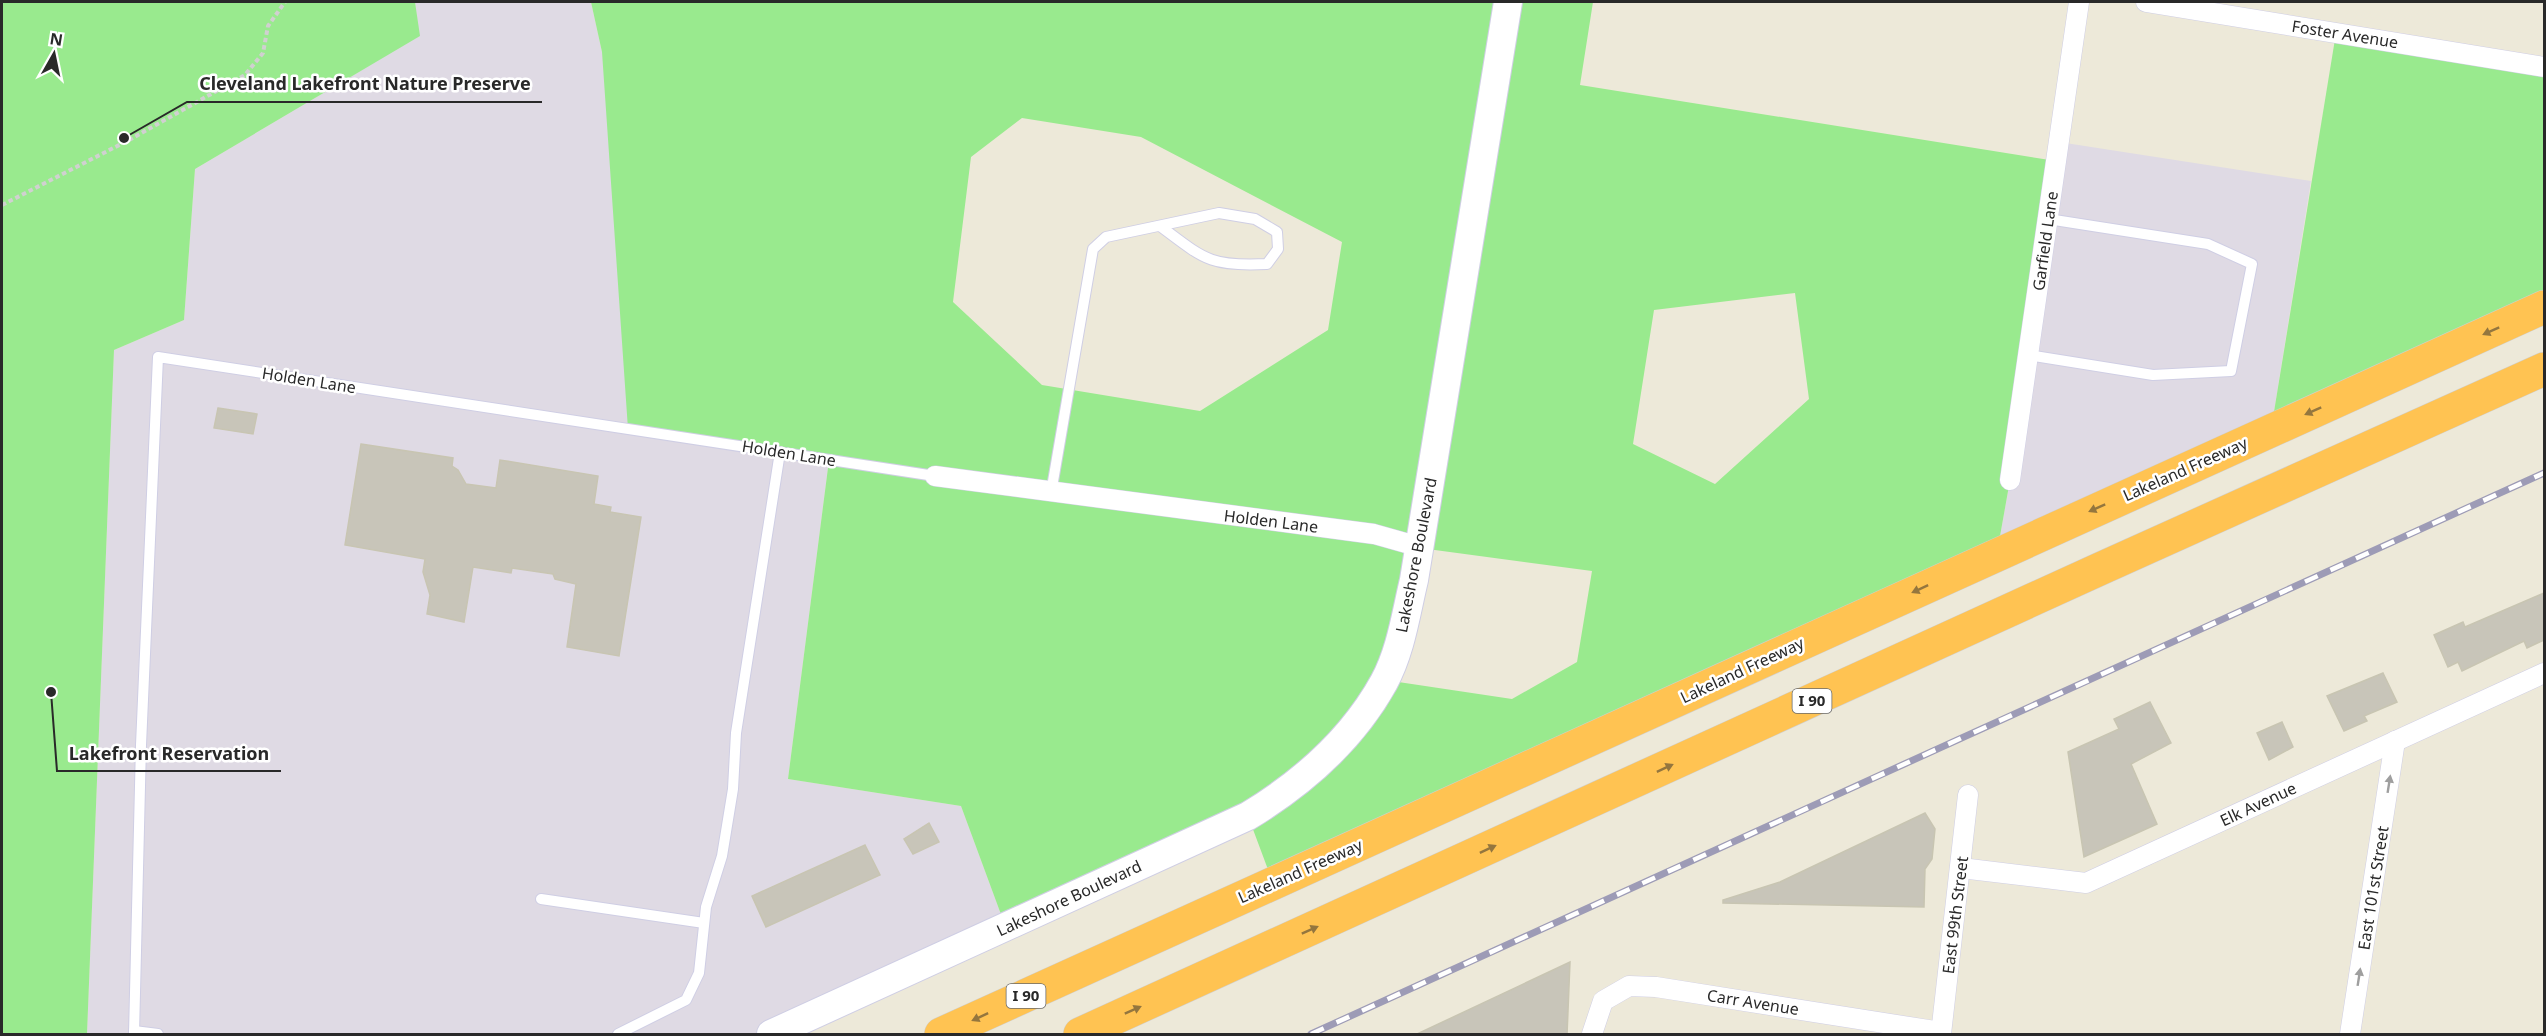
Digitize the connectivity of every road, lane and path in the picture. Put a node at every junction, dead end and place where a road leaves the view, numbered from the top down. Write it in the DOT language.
graph roads {
  1 [pos="285,2"];
  2 [pos="1508,2"];
  3 [pos="2079,2"];
  4 [pos="2146,2"];
  5 [pos="2544,67"];
  6 [pos="2,205"];
  7 [pos="2048,219"];
  8 [pos="1160,226"];
  9 [pos="2544,307"];
  10 [pos="2028,355"];
  11 [pos="2544,369"];
  12 [pos="780,452"];
  13 [pos="935,476"];
  14 [pos="2010,480"];
  15 [pos="1051,493"];
  16 [pos="1420,547"];
  17 [pos="2544,673"];
  18 [pos="2395,741"];
  19 [pos="1968,795"];
  20 [pos="1961,868"];
  21 [pos="541,899"];
  22 [pos="704,923"];
  23 [pos="134,1033"];
  24 [pos="1941,1033"];
  25 [pos="158,1035"];
  26 [pos="618,1035"];
  27 [pos="771,1035"];
  28 [pos="941,1035"];
  29 [pos="1080,1035"];
  30 [pos="1592,1035"];
  31 [pos="2350,1035"];
  1 -- 6 [label="path"];
  2 -- 16 [label="street, Lakeshore Boulevard"];
  3 -- 7 [label="street, Garfield Lane"];
  4 -- 5 [label="street, Foster Avenue"];
  7 -- 10 [label="street, Garfield Lane"];
  7 -- 10 [label="lane"];
  8 -- 8 [label="lane"];
  8 -- 15 [label="lane"];
  9 -- 28 [label="highway, Lakeland Freeway / I 90, one-way"];
  10 -- 14 [label="street, Garfield Lane"];
  29 -- 11 [label="highway, I 90, one-way"];
  12 -- 13 [label="lane, Holden Lane"];
  12 -- 22 [label="lane"];
  12 -- 23 [label="lane, Holden Lane"];
  13 -- 15 [label="street, Holden Lane"];
  15 -- 16 [label="street, Holden Lane"];
  16 -- 27 [label="street, Lakeshore Boulevard"];
  17 -- 18 [label="street, Elk Avenue"];
  18 -- 20 [label="street, Elk Avenue"];
  31 -- 18 [label="street, East 101st Street, one-way"];
  19 -- 20 [label="street, East 99th Street"];
  20 -- 24 [label="street, East 99th Street"];
  21 -- 22 [label="lane"];
  22 -- 26 [label="lane"];
  23 -- 25 [label="lane"];
  24 -- 30 [label="street, Carr Avenue"];
}
